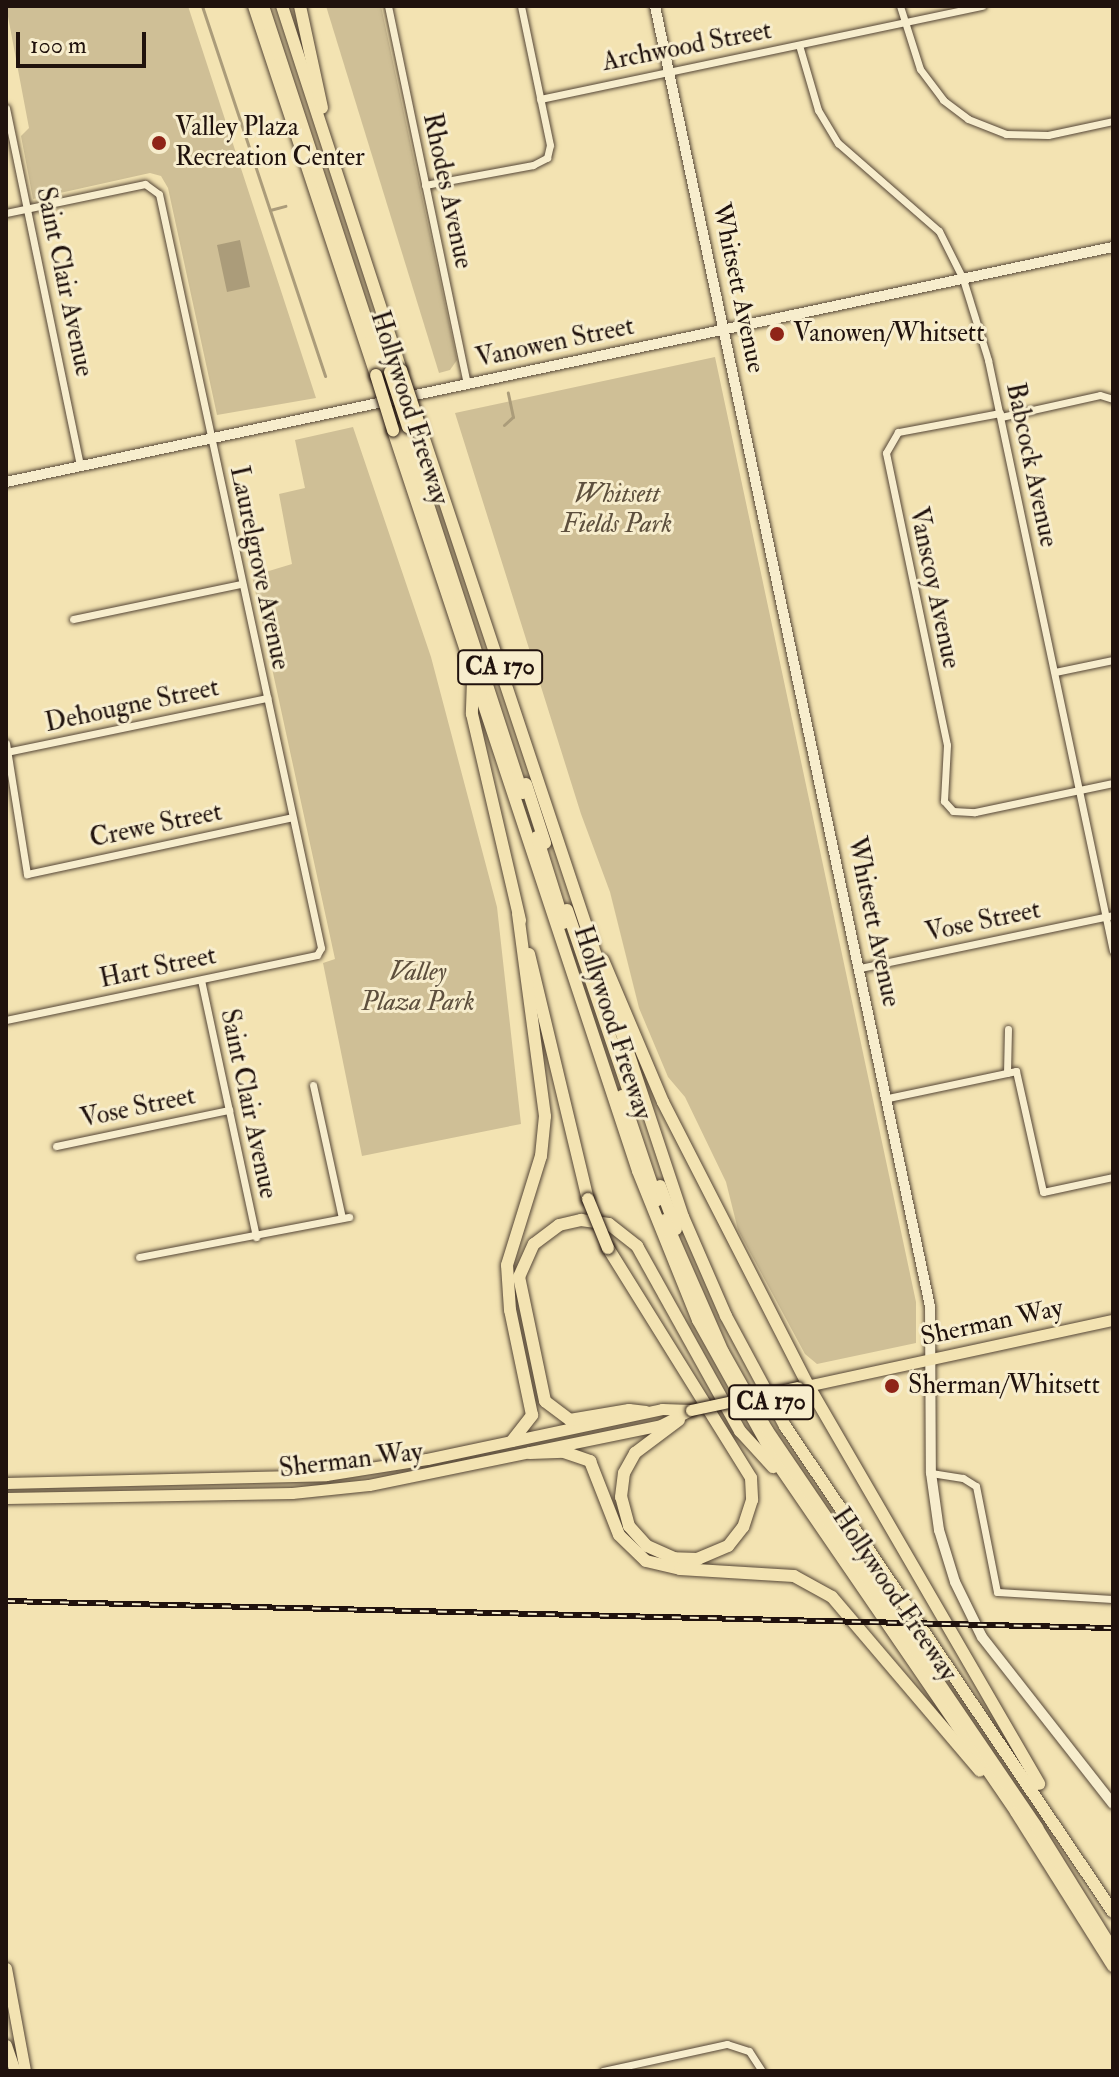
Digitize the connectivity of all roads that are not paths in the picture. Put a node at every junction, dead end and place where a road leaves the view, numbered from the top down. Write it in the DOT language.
graph roads {
  1 [pos="254,6"];
  2 [pos="263,6"];
  3 [pos="270,6"];
  4 [pos="282,6"];
  5 [pos="300,6"];
  6 [pos="388,6"];
  7 [pos="521,6"];
  8 [pos="655,6"];
  9 [pos="900,6"];
  10 [pos="982,6"];
  11 [pos="904,22"];
  12 [pos="799,45"];
  13 [pos="670,73"];
  14 [pos="540,99"];
  15 [pos="6,108"];
  16 [pos="1113,121"];
  17 [pos="330,150"];
  18 [pos="425,185"];
  19 [pos="27,208"];
  20 [pos="6,213"];
  21 [pos="1113,247"];
  22 [pos="963,279"];
  23 [pos="725,330"];
  24 [pos="388,373"];
  25 [pos="467,384"];
  26 [pos="1112,399"];
  27 [pos="1000,415"];
  28 [pos="406,427"];
  29 [pos="211,438"];
  30 [pos="80,466"];
  31 [pos="6,482"];
  32 [pos="241,584"];
  33 [pos="73,619"];
  34 [pos="1113,660"];
  35 [pos="473,671"];
  36 [pos="1055,672"];
  37 [pos="267,698"];
  38 [pos="6,743"];
  39 [pos="6,752"];
  40 [pos="1113,783"];
  41 [pos="1081,790"];
  42 [pos="292,817"];
  43 [pos="580,910"];
  44 [pos="518,914"];
  45 [pos="1109,916"];
  46 [pos="1113,951"];
  47 [pos="317,955"];
  48 [pos="860,968"];
  49 [pos="201,980"];
  50 [pos="6,1020"];
  51 [pos="1008,1029"];
  52 [pos="1007,1073"];
  53 [pos="313,1085"];
  54 [pos="888,1098"];
  55 [pos="229,1110"];
  56 [pos="56,1146"];
  57 [pos="1113,1177"];
  58 [pos="256,1237"];
  59 [pos="139,1257"];
  60 [pos="1113,1320"];
  61 [pos="933,1358"];
  62 [pos="803,1386"];
  63 [pos="691,1410"];
  64 [pos="646,1412"];
  65 [pos="679,1420"];
  66 [pos="512,1441"];
  67 [pos="530,1453"];
  68 [pos="381,1468"];
  69 [pos="931,1473"];
  70 [pos="326,1475"];
  71 [pos="293,1477"];
  72 [pos="90,1481"];
  73 [pos="6,1483"];
  74 [pos="381,1483"];
  75 [pos="326,1490"];
  76 [pos="292,1493"];
  77 [pos="90,1496"];
  78 [pos="6,1498"];
  79 [pos="802,1499"];
  80 [pos="1113,1599"];
  81 [pos="1113,1804"];
  82 [pos="1016,1812"];
  83 [pos="1069,1840"];
  84 [pos="1113,1912"];
  85 [pos="1113,1934"];
  86 [pos="1113,1950"];
  87 [pos="1113,1966"];
  88 [pos="6,1968"];
  89 [pos="6,2045"];
  90 [pos="15,2071"];
  91 [pos="25,2071"];
  92 [pos="603,2071"];
  93 [pos="762,2071"];
  1 -- 24 [label="highway, Hollywood Freeway / CA 170"];
  2 -- 24 [label="highway"];
  3 -- 24 [label="highway"];
  4 -- 17 [label="highway, Hollywood Freeway / CA 170"];
  5 -- 17 [label="highway"];
  6 -- 18 [label="street, Rhodes Avenue"];
  7 -- 14 [label="street"];
  8 -- 13 [label="main road, Whitsett Avenue"];
  9 -- 11 [label="street"];
  10 -- 11 [label="street, Archwood Street"];
  11 -- 12 [label="street, Archwood Street"];
  11 -- 16 [label="street"];
  12 -- 13 [label="street, Archwood Street"];
  12 -- 22 [label="street, Babcock Avenue"];
  13 -- 14 [label="street, Archwood Street"];
  13 -- 23 [label="main road, Whitsett Avenue"];
  14 -- 18 [label="street"];
  15 -- 19 [label="street, Saint Clair Avenue"];
  17 -- 24 [label="highway, Hollywood Freeway / CA 170"];
  18 -- 25 [label="street, Rhodes Avenue"];
  19 -- 20 [label="street"];
  19 -- 29 [label="street, Laurelgrove Avenue"];
  19 -- 30 [label="street, Saint Clair Avenue"];
  21 -- 22 [label="main road, Vanowen Street"];
  22 -- 23 [label="main road, Vanowen Street"];
  22 -- 27 [label="street, Babcock Avenue"];
  23 -- 25 [label="main road, Vanowen Street"];
  23 -- 48 [label="main road, Whitsett Avenue"];
  24 -- 28 [label="highway, Hollywood Freeway / CA 170, bridge"];
  24 -- 28 [label="highway, Hollywood Freeway / CA 170, bridge"];
  25 -- 29 [label="main road, Vanowen Street"];
  26 -- 27 [label="street"];
  27 -- 36 [label="street, Babcock Avenue"];
  27 -- 41 [label="street, Vanscoy Avenue"];
  28 -- 35 [label="highway, Hollywood Freeway / CA 170"];
  28 -- 43 [label="highway, Hollywood Freeway / CA 170"];
  28 -- 85 [label="highway"];
  28 -- 86 [label="highway"];
  29 -- 30 [label="main road, Vanowen Street"];
  29 -- 32 [label="street, Laurelgrove Avenue"];
  30 -- 31 [label="main road, Vanowen Street"];
  32 -- 33 [label="street"];
  32 -- 37 [label="street, Laurelgrove Avenue"];
  34 -- 36 [label="street"];
  35 -- 44 [label="highway"];
  35 -- 79 [label="highway, Hollywood Freeway / CA 170"];
  36 -- 41 [label="street, Babcock Avenue"];
  37 -- 39 [label="street, Dehougne Street"];
  37 -- 42 [label="street, Laurelgrove Avenue"];
  38 -- 39 [label="street"];
  39 -- 42 [label="street, Crewe Street"];
  40 -- 41 [label="street"];
  41 -- 45 [label="street, Babcock Avenue"];
  42 -- 47 [label="street, Laurelgrove Avenue"];
  43 -- 62 [label="highway"];
  43 -- 83 [label="highway, Hollywood Freeway / CA 170"];
  44 -- 65 [label="highway, bridge"];
  44 -- 66 [label="highway"];
  45 -- 46 [label="street, Babcock Avenue"];
  45 -- 48 [label="street, Vose Street"];
  47 -- 49 [label="street, Hart Street"];
  48 -- 54 [label="main road, Whitsett Avenue"];
  49 -- 50 [label="street, Hart Street"];
  49 -- 55 [label="street, Saint Clair Avenue"];
  51 -- 52 [label="street"];
  52 -- 54 [label="street"];
  52 -- 57 [label="street"];
  53 -- 58 [label="street"];
  54 -- 61 [label="main road, Whitsett Avenue"];
  55 -- 56 [label="street, Vose Street"];
  55 -- 58 [label="street, Saint Clair Avenue"];
  58 -- 59 [label="street"];
  60 -- 61 [label="main road, Sherman Way"];
  61 -- 62 [label="main road, Sherman Way"];
  61 -- 69 [label="main road, Whitsett Avenue"];
  62 -- 63 [label="main road, Sherman Way, bridge"];
  62 -- 83 [label="highway"];
  63 -- 64 [label="main road, Sherman Way"];
  63 -- 65 [label="main road, Sherman Way"];
  64 -- 66 [label="main road, Sherman Way"];
  64 -- 79 [label="highway"];
  65 -- 67 [label="main road, Sherman Way"];
  66 -- 68 [label="main road, Sherman Way"];
  67 -- 74 [label="main road, Sherman Way"];
  67 -- 82 [label="highway"];
  68 -- 70 [label="main road, Sherman Way"];
  68 -- 74 [label="main road"];
  69 -- 80 [label="street"];
  69 -- 81 [label="main road, Whitsett Avenue"];
  70 -- 71 [label="main road, Sherman Way"];
  70 -- 75 [label="main road"];
  71 -- 72 [label="main road, Sherman Way"];
  71 -- 76 [label="main road"];
  72 -- 73 [label="main road, Sherman Way"];
  72 -- 77 [label="main road"];
  74 -- 75 [label="main road, Sherman Way"];
  75 -- 76 [label="main road, Sherman Way"];
  76 -- 77 [label="main road, Sherman Way"];
  77 -- 78 [label="main road, Sherman Way"];
  79 -- 82 [label="highway, Hollywood Freeway / CA 170"];
  82 -- 87 [label="highway, Hollywood Freeway / CA 170"];
  83 -- 84 [label="highway, Hollywood Freeway / CA 170"];
  88 -- 91 [label="main road"];
  89 -- 90 [label="main road"];
  92 -- 93 [label="street"];
}
